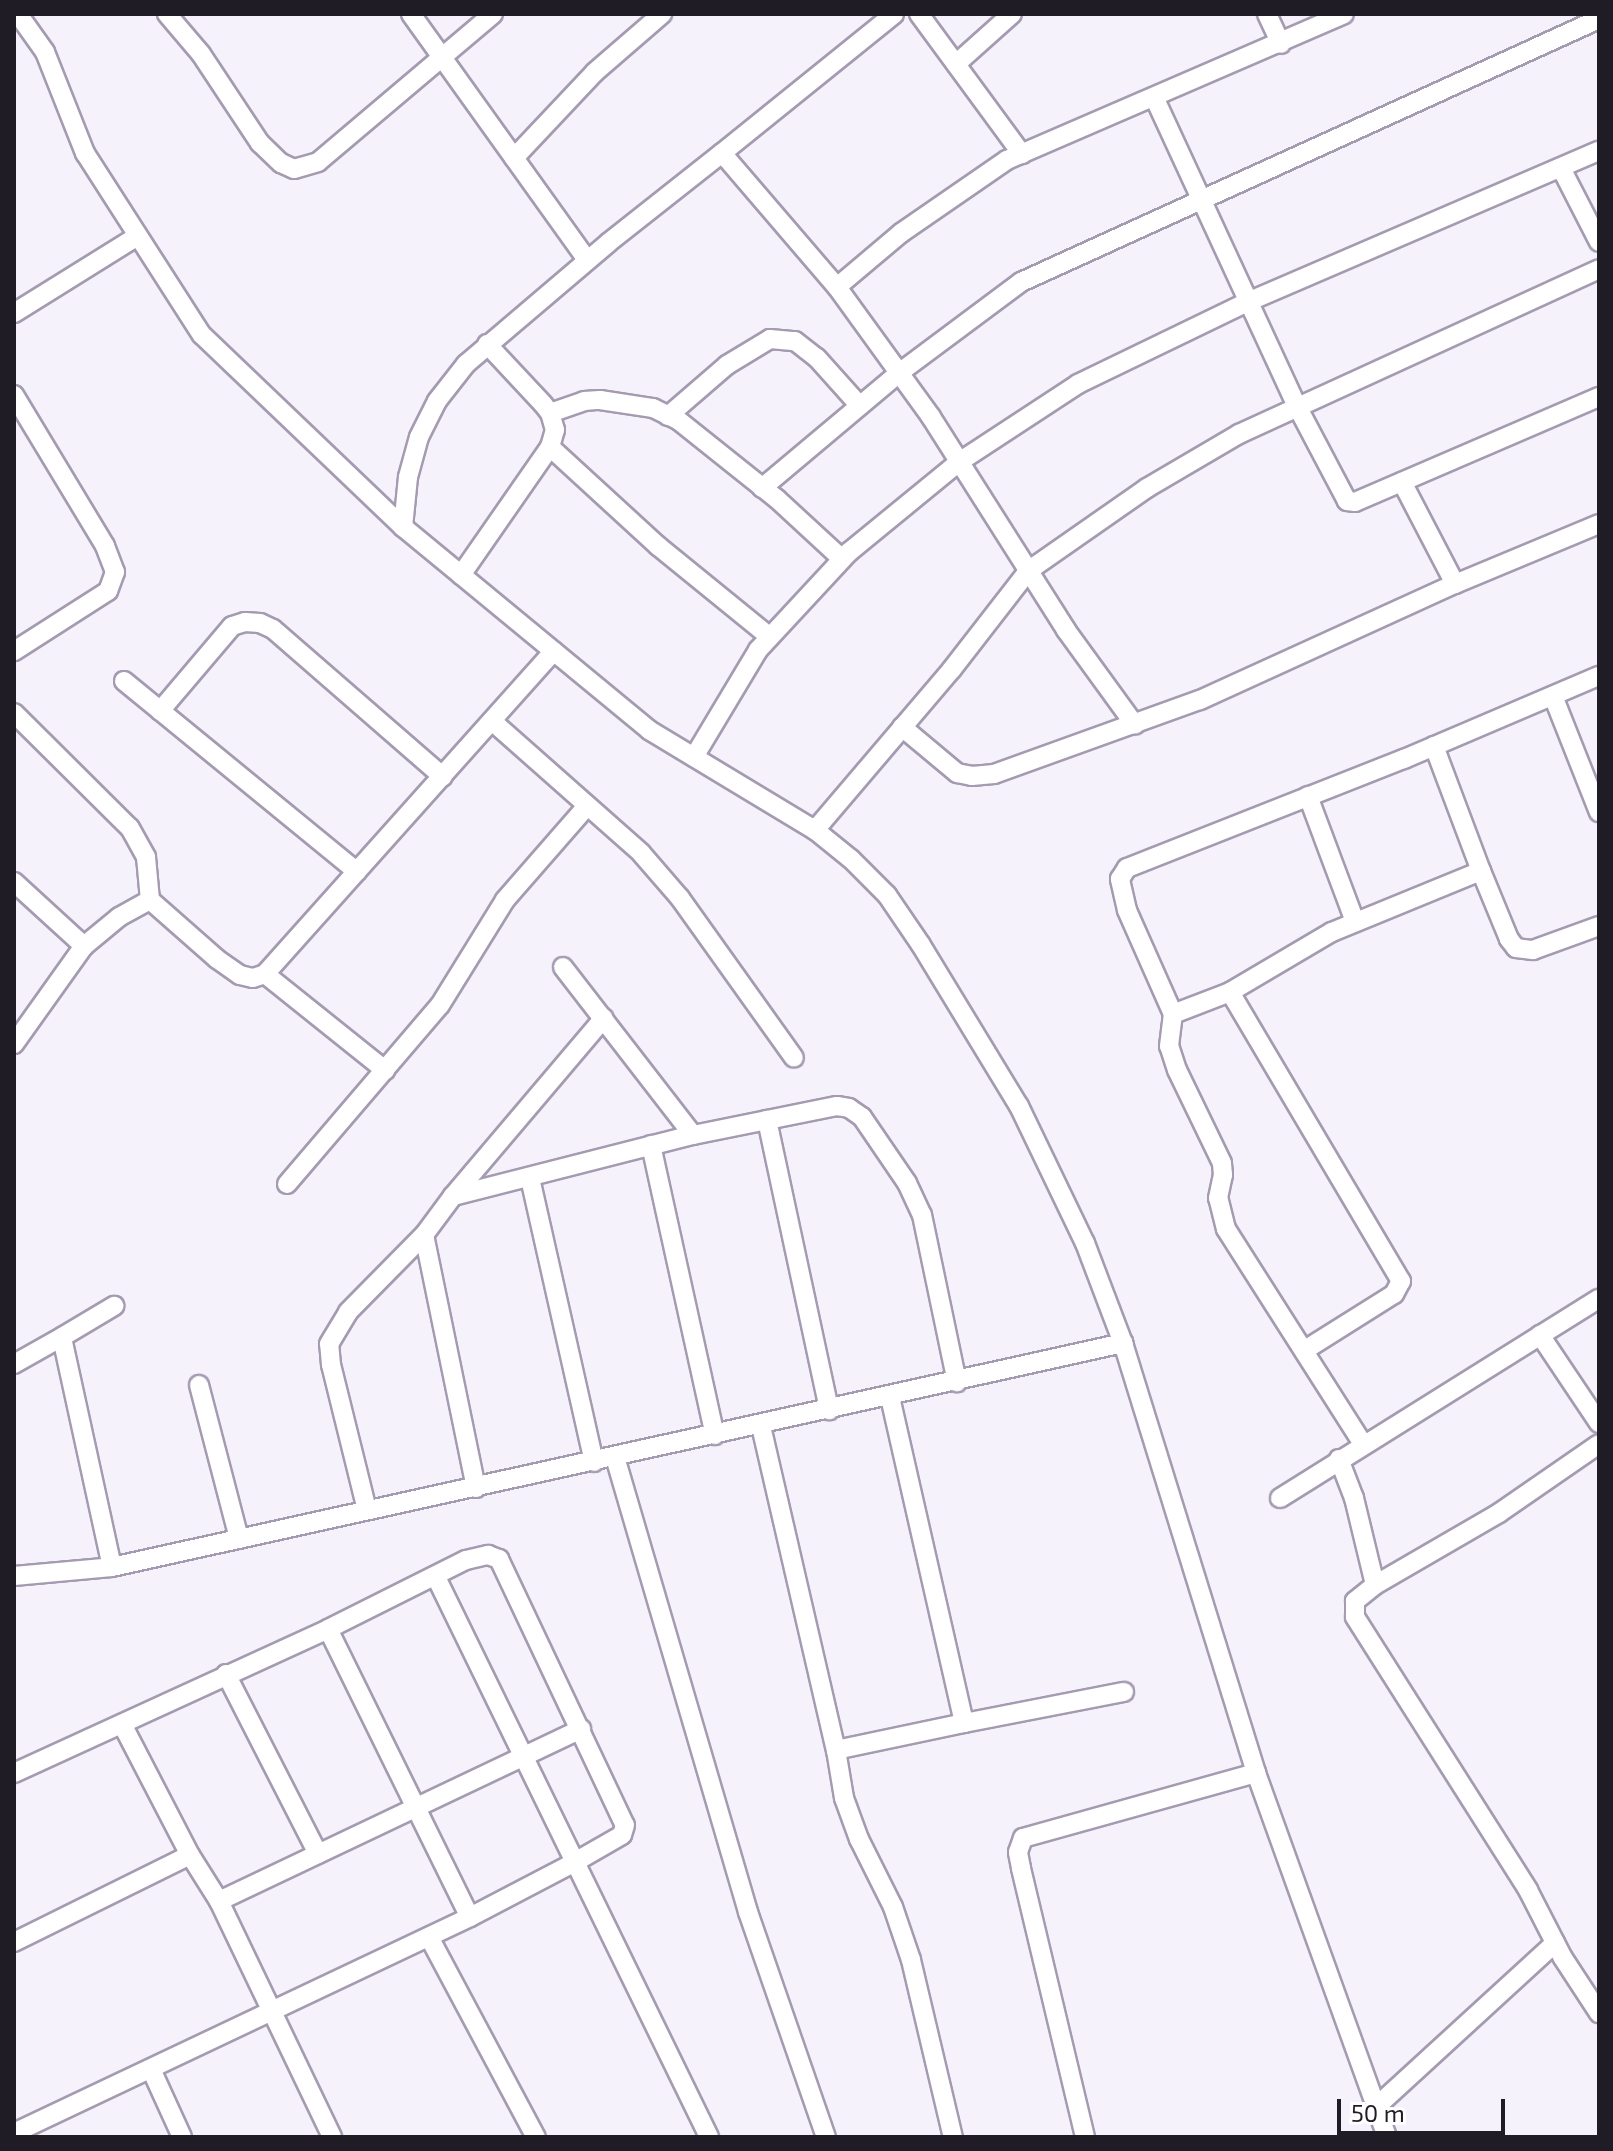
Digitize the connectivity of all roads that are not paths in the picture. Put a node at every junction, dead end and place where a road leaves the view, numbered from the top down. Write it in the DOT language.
graph roads {
  1 [pos="18,14"];
  2 [pos="167,14"];
  3 [pos="411,14"];
  4 [pos="493,14"];
  5 [pos="662,14"];
  6 [pos="894,14"];
  7 [pos="919,14"];
  8 [pos="1012,14"];
  9 [pos="1267,14"];
  10 [pos="1344,14"];
  11 [pos="1599,19"];
  12 [pos="1281,44"];
  13 [pos="442,58"];
  14 [pos="956,64"];
  15 [pos="1154,97"];
  16 [pos="1599,151"];
  17 [pos="722,153"];
  18 [pos="1022,154"];
  19 [pos="514,158"];
  20 [pos="1561,168"];
  21 [pos="1202,200"];
  22 [pos="136,237"];
  23 [pos="1599,242"];
  24 [pos="587,260"];
  25 [pos="1599,269"];
  26 [pos="837,287"];
  27 [pos="1250,301"];
  28 [pos="14,313"];
  29 [pos="487,344"];
  30 [pos="899,373"];
  31 [pos="14,395"];
  32 [pos="1599,397"];
  33 [pos="860,406"];
  34 [pos="1298,408"];
  35 [pos="550,413"];
  36 [pos="668,416"];
  37 [pos="550,447"];
  38 [pos="959,462"];
  39 [pos="1402,482"];
  40 [pos="762,488"];
  41 [pos="1599,524"];
  42 [pos="403,527"];
  43 [pos="842,559"];
  44 [pos="1028,571"];
  45 [pos="461,575"];
  46 [pos="1455,584"];
  47 [pos="770,637"];
  48 [pos="14,651"];
  49 [pos="554,651"];
  50 [pos="1599,676"];
  51 [pos="124,681"];
  52 [pos="1553,696"];
  53 [pos="160,711"];
  54 [pos="14,713"];
  55 [pos="492,721"];
  56 [pos="1135,725"];
  57 [pos="902,727"];
  58 [pos="1434,746"];
  59 [pos="694,757"];
  60 [pos="443,777"];
  61 [pos="1308,796"];
  62 [pos="587,806"];
  63 [pos="1599,812"];
  64 [pos="815,830"];
  65 [pos="1481,871"];
  66 [pos="357,872"];
  67 [pos="16,888"];
  68 [pos="150,900"];
  69 [pos="1355,922"];
  70 [pos="1599,926"];
  71 [pos="84,946"];
  72 [pos="563,967"];
  73 [pos="265,974"];
  74 [pos="1230,992"];
  75 [pos="1173,1014"];
  76 [pos="604,1018"];
  77 [pos="14,1044"];
  78 [pos="794,1058"];
  79 [pos="385,1070"];
  80 [pos="767,1120"];
  81 [pos="693,1135"];
  82 [pos="651,1145"];
  83 [pos="530,1178"];
  84 [pos="287,1184"];
  85 [pos="453,1196"];
  86 [pos="424,1235"];
  87 [pos="1599,1299"];
  88 [pos="114,1306"];
  89 [pos="1540,1335"];
  90 [pos="62,1337"];
  91 [pos="1123,1343"];
  92 [pos="1305,1350"];
  93 [pos="14,1364"];
  94 [pos="957,1382"];
  95 [pos="199,1385"];
  96 [pos="890,1397"];
  97 [pos="829,1410"];
  98 [pos="1599,1423"];
  99 [pos="761,1426"];
  100 [pos="715,1435"];
  101 [pos="1363,1444"];
  102 [pos="1599,1444"];
  103 [pos="615,1457"];
  104 [pos="1339,1459"];
  105 [pos="594,1462"];
  106 [pos="476,1488"];
  107 [pos="1280,1498"];
  108 [pos="367,1510"];
  109 [pos="239,1539"];
  110 [pos="112,1567"];
  111 [pos="14,1576"];
  112 [pos="436,1577"];
  113 [pos="1375,1585"];
  114 [pos="328,1629"];
  115 [pos="226,1674"];
  116 [pos="1124,1692"];
  117 [pos="964,1723"];
  118 [pos="122,1724"];
  119 [pos="581,1729"];
  120 [pos="836,1750"];
  121 [pos="523,1757"];
  122 [pos="14,1773"];
  123 [pos="1256,1773"];
  124 [pos="417,1808"];
  125 [pos="318,1854"];
  126 [pos="190,1855"];
  127 [pos="575,1862"];
  128 [pos="219,1901"];
  129 [pos="470,1917"];
  130 [pos="429,1937"];
  131 [pos="14,1942"];
  132 [pos="1555,1943"];
  133 [pos="271,2013"];
  134 [pos="1599,2013"];
  135 [pos="151,2069"];
  136 [pos="1376,2107"];
  137 [pos="14,2133"];
  138 [pos="182,2137"];
  139 [pos="332,2137"];
  140 [pos="536,2137"];
  141 [pos="709,2137"];
  142 [pos="826,2137"];
  143 [pos="953,2137"];
  144 [pos="1085,2137"];
  145 [pos="1387,2137"];
  1 -- 22 [label="street"];
  2 -- 13 [label="street"];
  3 -- 13 [label="street"];
  4 -- 13 [label="street"];
  5 -- 19 [label="street"];
  6 -- 17 [label="street"];
  7 -- 14 [label="street"];
  8 -- 14 [label="street"];
  9 -- 12 [label="street"];
  10 -- 12 [label="street"];
  11 -- 21 [label="street"];
  12 -- 15 [label="street"];
  13 -- 19 [label="street"];
  14 -- 18 [label="street"];
  15 -- 18 [label="street"];
  15 -- 21 [label="street"];
  16 -- 20 [label="street"];
  17 -- 24 [label="street"];
  17 -- 26 [label="street"];
  18 -- 26 [label="street"];
  19 -- 24 [label="street"];
  20 -- 23 [label="street"];
  20 -- 27 [label="street"];
  21 -- 27 [label="street"];
  21 -- 30 [label="street"];
  22 -- 28 [label="street"];
  22 -- 42 [label="street"];
  24 -- 29 [label="street"];
  25 -- 34 [label="street"];
  26 -- 30 [label="street"];
  27 -- 34 [label="street"];
  27 -- 38 [label="street"];
  29 -- 35 [label="street"];
  29 -- 42 [label="street"];
  30 -- 33 [label="street"];
  30 -- 38 [label="street"];
  31 -- 48 [label="street"];
  32 -- 39 [label="street"];
  33 -- 36 [label="street"];
  33 -- 40 [label="street"];
  34 -- 39 [label="street"];
  34 -- 44 [label="street"];
  35 -- 36 [label="street"];
  35 -- 37 [label="street"];
  36 -- 40 [label="street"];
  37 -- 45 [label="street"];
  37 -- 47 [label="street"];
  38 -- 43 [label="street"];
  38 -- 44 [label="street"];
  39 -- 46 [label="street"];
  40 -- 43 [label="street"];
  41 -- 46 [label="street"];
  42 -- 45 [label="street"];
  43 -- 47 [label="street"];
  44 -- 56 [label="street"];
  44 -- 57 [label="street"];
  45 -- 49 [label="street"];
  46 -- 56 [label="street"];
  47 -- 59 [label="street"];
  49 -- 55 [label="street"];
  49 -- 59 [label="street"];
  50 -- 52 [label="street"];
  51 -- 53 [label="street"];
  52 -- 58 [label="street"];
  52 -- 63 [label="street"];
  53 -- 60 [label="street"];
  53 -- 66 [label="street"];
  54 -- 68 [label="street"];
  55 -- 60 [label="street"];
  55 -- 62 [label="street"];
  56 -- 57 [label="street"];
  57 -- 64 [label="street"];
  58 -- 61 [label="street"];
  58 -- 65 [label="street"];
  59 -- 64 [label="street"];
  60 -- 66 [label="street"];
  61 -- 69 [label="street"];
  61 -- 75 [label="street"];
  62 -- 78 [label="street"];
  62 -- 79 [label="street"];
  64 -- 91 [label="street"];
  65 -- 69 [label="street"];
  65 -- 70 [label="street"];
  66 -- 73 [label="street"];
  67 -- 71 [label="street"];
  68 -- 71 [label="street"];
  68 -- 73 [label="street"];
  69 -- 74 [label="street"];
  71 -- 77 [label="street"];
  72 -- 76 [label="street"];
  73 -- 79 [label="street"];
  74 -- 75 [label="street"];
  74 -- 92 [label="street"];
  75 -- 92 [label="street"];
  76 -- 81 [label="street"];
  76 -- 85 [label="street"];
  79 -- 84 [label="street"];
  80 -- 81 [label="street"];
  80 -- 94 [label="street"];
  80 -- 97 [label="street"];
  81 -- 82 [label="street"];
  82 -- 83 [label="street"];
  82 -- 100 [label="street"];
  83 -- 85 [label="street"];
  83 -- 105 [label="street"];
  85 -- 86 [label="street"];
  86 -- 106 [label="street"];
  86 -- 108 [label="street"];
  87 -- 89 [label="street"];
  88 -- 90 [label="street"];
  89 -- 98 [label="street"];
  89 -- 101 [label="street"];
  90 -- 93 [label="street"];
  90 -- 110 [label="street"];
  91 -- 94 [label="street"];
  91 -- 123 [label="street"];
  92 -- 101 [label="street"];
  94 -- 96 [label="street"];
  95 -- 109 [label="street"];
  96 -- 97 [label="street"];
  96 -- 117 [label="street"];
  97 -- 99 [label="street"];
  99 -- 100 [label="street"];
  99 -- 120 [label="street"];
  100 -- 103 [label="street"];
  101 -- 104 [label="street"];
  102 -- 113 [label="street"];
  103 -- 105 [label="street"];
  103 -- 142 [label="street"];
  104 -- 107 [label="street"];
  104 -- 113 [label="street"];
  105 -- 106 [label="street"];
  106 -- 108 [label="street"];
  108 -- 109 [label="street"];
  109 -- 110 [label="street"];
  110 -- 111 [label="street"];
  112 -- 114 [label="street"];
  112 -- 119 [label="street"];
  112 -- 121 [label="street"];
  113 -- 132 [label="street"];
  114 -- 115 [label="street"];
  114 -- 124 [label="street"];
  115 -- 118 [label="street"];
  115 -- 125 [label="street"];
  116 -- 117 [label="street"];
  117 -- 120 [label="street"];
  118 -- 122 [label="street"];
  118 -- 126 [label="street"];
  119 -- 121 [label="street"];
  119 -- 127 [label="street"];
  120 -- 143 [label="street"];
  121 -- 124 [label="street"];
  121 -- 127 [label="street"];
  123 -- 136 [label="street"];
  123 -- 144 [label="street"];
  124 -- 125 [label="street"];
  124 -- 129 [label="street"];
  125 -- 128 [label="street"];
  126 -- 128 [label="street"];
  126 -- 131 [label="street"];
  127 -- 129 [label="street"];
  127 -- 141 [label="street"];
  128 -- 133 [label="street"];
  129 -- 130 [label="street"];
  130 -- 133 [label="street"];
  130 -- 140 [label="street"];
  132 -- 134 [label="street"];
  132 -- 136 [label="street"];
  133 -- 135 [label="street"];
  133 -- 139 [label="street"];
  135 -- 137 [label="street"];
  135 -- 138 [label="street"];
  136 -- 145 [label="street"];
}
